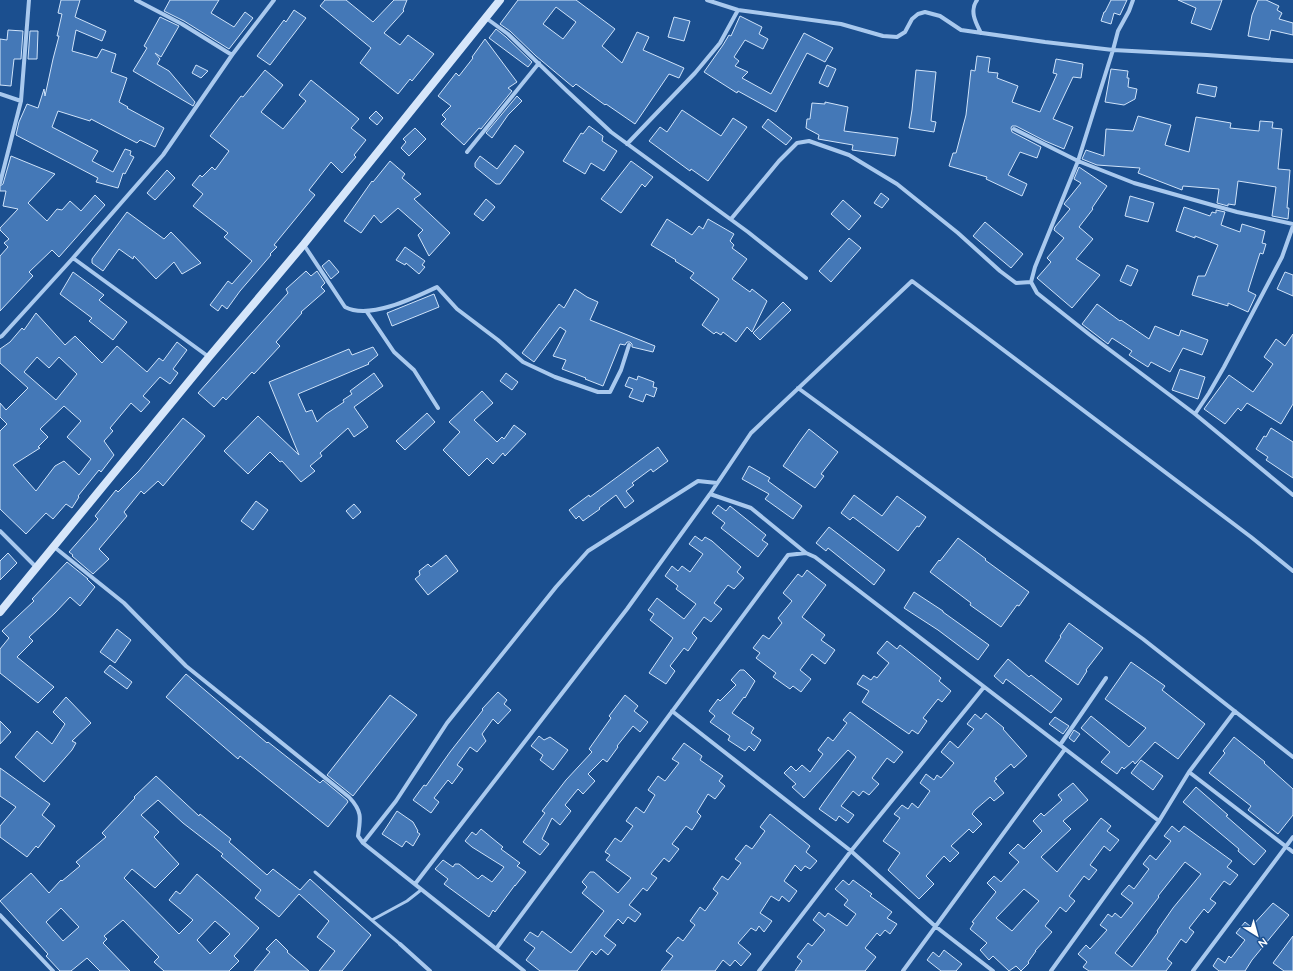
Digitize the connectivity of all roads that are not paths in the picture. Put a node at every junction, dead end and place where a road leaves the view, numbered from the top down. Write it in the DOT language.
graph roads {
  1 [pos="29,0"];
  2 [pos="136,0"];
  3 [pos="274,0"];
  4 [pos="500,0"];
  5 [pos="707,0"];
  6 [pos="977,0"];
  7 [pos="1134,0"];
  8 [pos="738,10"];
  9 [pos="486,18"];
  10 [pos="981,33"];
  11 [pos="1113,50"];
  12 [pos="232,56"];
  13 [pos="1293,61"];
  14 [pos="539,63"];
  15 [pos="0,94"];
  16 [pos="22,101"];
  17 [pos="1014,129"];
  18 [pos="627,144"];
  19 [pos="468,152"];
  20 [pos="1078,161"];
  21 [pos="0,183"];
  22 [pos="731,219"];
  23 [pos="1293,225"];
  24 [pos="304,244"];
  25 [pos="73,258"];
  26 [pos="806,278"];
  27 [pos="1031,282"];
  28 [pos="367,312"];
  29 [pos="0,337"];
  30 [pos="629,344"];
  31 [pos="209,357"];
  32 [pos="798,388"];
  33 [pos="438,408"];
  34 [pos="1195,414"];
  35 [pos="717,483"];
  36 [pos="710,494"];
  37 [pos="1293,495"];
  38 [pos="0,531"];
  39 [pos="53,546"];
  40 [pos="806,553"];
  41 [pos="36,566"];
  42 [pos="1293,571"];
  43 [pos="0,612"];
  44 [pos="1106,678"];
  45 [pos="984,687"];
  46 [pos="672,711"];
  47 [pos="1235,711"];
  48 [pos="1060,745"];
  49 [pos="1065,749"];
  50 [pos="1293,757"];
  51 [pos="1189,772"];
  52 [pos="1159,821"];
  53 [pos="1293,837"];
  54 [pos="363,843"];
  55 [pos="1286,847"];
  56 [pos="851,851"];
  57 [pos="1293,852"];
  58 [pos="315,872"];
  59 [pos="415,884"];
  60 [pos="421,890"];
  61 [pos="0,915"];
  62 [pos="372,920"];
  63 [pos="936,926"];
  64 [pos="400,944"];
  65 [pos="496,949"];
  66 [pos="53,971"];
  67 [pos="430,971"];
  68 [pos="524,971"];
  69 [pos="759,971"];
  70 [pos="903,971"];
  71 [pos="993,971"];
  72 [pos="1051,971"];
  73 [pos="1193,971"];
  1 -- 16 [label="street"];
  2 -- 12 [label="street"];
  3 -- 12 [label="street"];
  4 -- 9 [label="street"];
  5 -- 8 [label="street"];
  6 -- 10 [label="street"];
  7 -- 11 [label="street"];
  8 -- 10 [label="street"];
  8 -- 18 [label="street"];
  9 -- 14 [label="street"];
  9 -- 24 [label="street"];
  10 -- 11 [label="street"];
  11 -- 13 [label="street"];
  11 -- 20 [label="street"];
  12 -- 25 [label="street"];
  14 -- 18 [label="street"];
  14 -- 19 [label="street"];
  15 -- 16 [label="street"];
  16 -- 21 [label="street"];
  17 -- 20 [label="street"];
  18 -- 22 [label="street"];
  20 -- 23 [label="street"];
  20 -- 27 [label="street"];
  22 -- 26 [label="street"];
  22 -- 27 [label="street"];
  23 -- 34 [label="street"];
  24 -- 28 [label="street"];
  24 -- 31 [label="street"];
  25 -- 29 [label="street"];
  25 -- 31 [label="street"];
  27 -- 34 [label="street"];
  28 -- 30 [label="street"];
  28 -- 33 [label="street"];
  31 -- 39 [label="street"];
  32 -- 35 [label="street"];
  32 -- 42 [label="street"];
  32 -- 47 [label="street"];
  34 -- 37 [label="street"];
  35 -- 36 [label="street"];
  35 -- 54 [label="street"];
  36 -- 40 [label="street"];
  36 -- 59 [label="street"];
  38 -- 41 [label="street"];
  39 -- 41 [label="street"];
  39 -- 54 [label="street"];
  40 -- 45 [label="street"];
  40 -- 46 [label="street"];
  41 -- 43 [label="street"];
  44 -- 48 [label="street"];
  45 -- 48 [label="street"];
  45 -- 56 [label="street"];
  46 -- 56 [label="street"];
  46 -- 65 [label="street"];
  47 -- 50 [label="street"];
  47 -- 51 [label="street"];
  48 -- 49 [label="street"];
  49 -- 52 [label="street"];
  49 -- 63 [label="street"];
  51 -- 52 [label="street"];
  51 -- 55 [label="street"];
  52 -- 72 [label="street"];
  53 -- 55 [label="street"];
  54 -- 59 [label="street"];
  55 -- 57 [label="street"];
  55 -- 73 [label="street"];
  56 -- 63 [label="street"];
  56 -- 69 [label="street"];
  58 -- 62 [label="lane"];
  59 -- 60 [label="street"];
  60 -- 62 [label="lane"];
  60 -- 65 [label="street"];
  61 -- 66 [label="street"];
  62 -- 64 [label="lane"];
  63 -- 70 [label="street"];
  63 -- 71 [label="street"];
  64 -- 67 [label="street"];
  65 -- 68 [label="street"];
}
